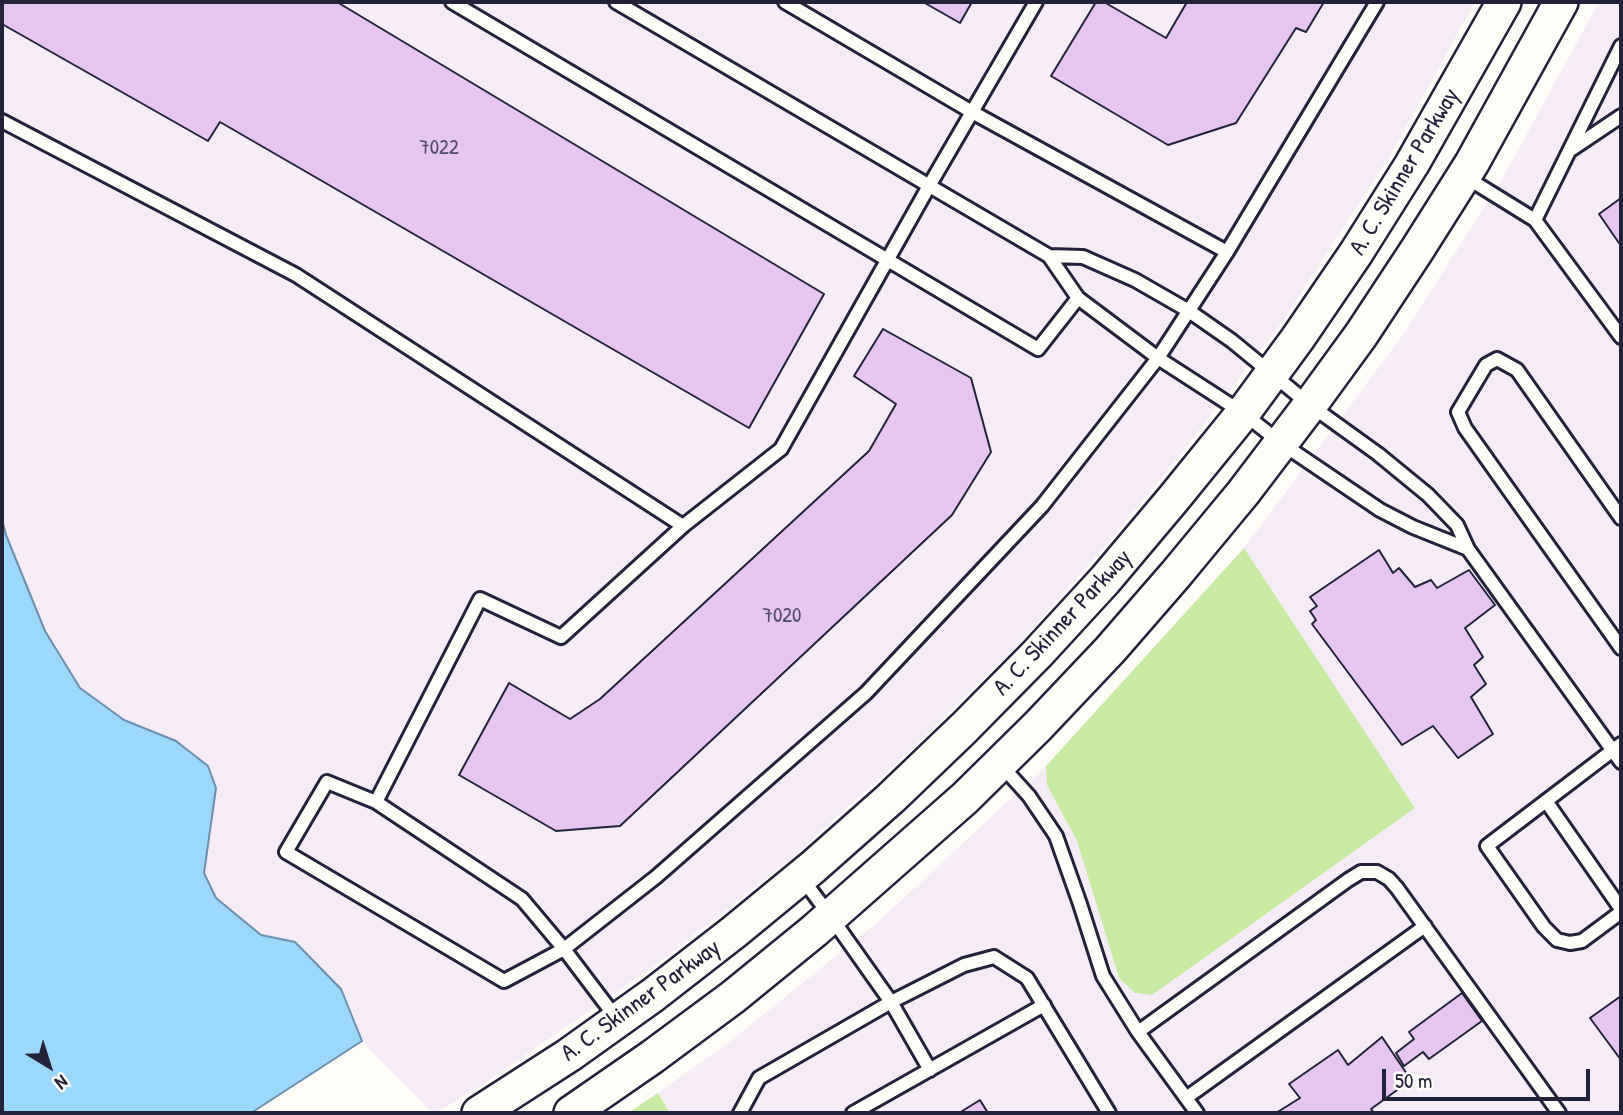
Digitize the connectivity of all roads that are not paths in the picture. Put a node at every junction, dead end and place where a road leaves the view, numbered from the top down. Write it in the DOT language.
graph roads {
  1 [pos="452,2"];
  2 [pos="616,2"];
  3 [pos="785,2"];
  4 [pos="1036,2"];
  5 [pos="1377,2"];
  6 [pos="1504,2"];
  7 [pos="1561,2"];
  8 [pos="1621,46"];
  9 [pos="972,112"];
  10 [pos="1621,116"];
  11 [pos="2,121"];
  12 [pos="1570,150"];
  13 [pos="1464,176"];
  14 [pos="929,186"];
  15 [pos="1535,220"];
  16 [pos="1227,252"];
  17 [pos="1049,256"];
  18 [pos="888,260"];
  19 [pos="1078,298"];
  20 [pos="1189,311"];
  21 [pos="1621,338"];
  22 [pos="1157,358"];
  23 [pos="1272,374"];
  24 [pos="1310,405"];
  25 [pos="1242,413"];
  26 [pos="1281,443"];
  27 [pos="1621,519"];
  28 [pos="683,526"];
  29 [pos="1468,549"];
  30 [pos="1621,648"];
  31 [pos="1617,748"];
  32 [pos="1621,762"];
  33 [pos="1000,763"];
  34 [pos="1546,801"];
  35 [pos="376,802"];
  36 [pos="800,877"];
  37 [pos="1621,911"];
  38 [pos="831,917"];
  39 [pos="1425,926"];
  40 [pos="564,948"];
  41 [pos="891,1002"];
  42 [pos="1044,1005"];
  43 [pos="618,1020"];
  44 [pos="1138,1032"];
  45 [pos="930,1070"];
  46 [pos="1186,1098"];
  47 [pos="479,1113"];
  48 [pos="571,1113"];
  49 [pos="740,1113"];
  50 [pos="853,1113"];
  51 [pos="1108,1113"];
  52 [pos="1197,1113"];
  53 [pos="1559,1113"];
  1 -- 18 [label="lane"];
  2 -- 14 [label="lane"];
  3 -- 9 [label="lane"];
  4 -- 9 [label="lane"];
  5 -- 16 [label="lane"];
  6 -- 23 [label="main road, A. C. Skinner Parkway"];
  7 -- 13 [label="main road, A. C. Skinner Parkway"];
  8 -- 12 [label="lane"];
  9 -- 14 [label="lane"];
  9 -- 16 [label="lane"];
  10 -- 12 [label="lane"];
  11 -- 28 [label="lane"];
  12 -- 15 [label="lane"];
  13 -- 15 [label="lane"];
  13 -- 24 [label="main road, A. C. Skinner Parkway"];
  14 -- 17 [label="lane"];
  14 -- 18 [label="lane"];
  15 -- 21 [label="lane"];
  16 -- 20 [label="lane"];
  17 -- 19 [label="lane"];
  17 -- 20 [label="lane"];
  18 -- 19 [label="lane"];
  18 -- 28 [label="lane"];
  19 -- 22 [label="lane"];
  20 -- 22 [label="lane"];
  20 -- 23 [label="lane"];
  22 -- 25 [label="lane"];
  22 -- 40 [label="lane"];
  23 -- 24 [label="lane"];
  23 -- 25 [label="main road, A. C. Skinner Parkway"];
  24 -- 26 [label="main road, A. C. Skinner Parkway"];
  24 -- 29 [label="lane"];
  25 -- 26 [label="lane"];
  25 -- 36 [label="main road, A. C. Skinner Parkway"];
  26 -- 29 [label="lane"];
  26 -- 33 [label="main road, A. C. Skinner Parkway"];
  27 -- 30 [label="lane"];
  28 -- 35 [label="lane"];
  29 -- 31 [label="lane"];
  31 -- 32 [label="lane"];
  31 -- 34 [label="lane"];
  33 -- 38 [label="main road, A. C. Skinner Parkway"];
  33 -- 44 [label="lane"];
  34 -- 37 [label="lane"];
  34 -- 37 [label="lane"];
  35 -- 40 [label="lane"];
  35 -- 40 [label="lane"];
  36 -- 38 [label="lane"];
  36 -- 43 [label="main road, A. C. Skinner Parkway"];
  38 -- 41 [label="lane"];
  38 -- 48 [label="main road, A. C. Skinner Parkway"];
  39 -- 44 [label="lane"];
  39 -- 46 [label="lane"];
  39 -- 53 [label="lane"];
  40 -- 43 [label="lane"];
  41 -- 42 [label="lane"];
  41 -- 45 [label="lane"];
  41 -- 49 [label="lane"];
  42 -- 45 [label="lane"];
  42 -- 51 [label="lane"];
  43 -- 47 [label="main road, A. C. Skinner Parkway"];
  44 -- 46 [label="lane"];
  45 -- 50 [label="lane"];
  46 -- 52 [label="lane"];
}
